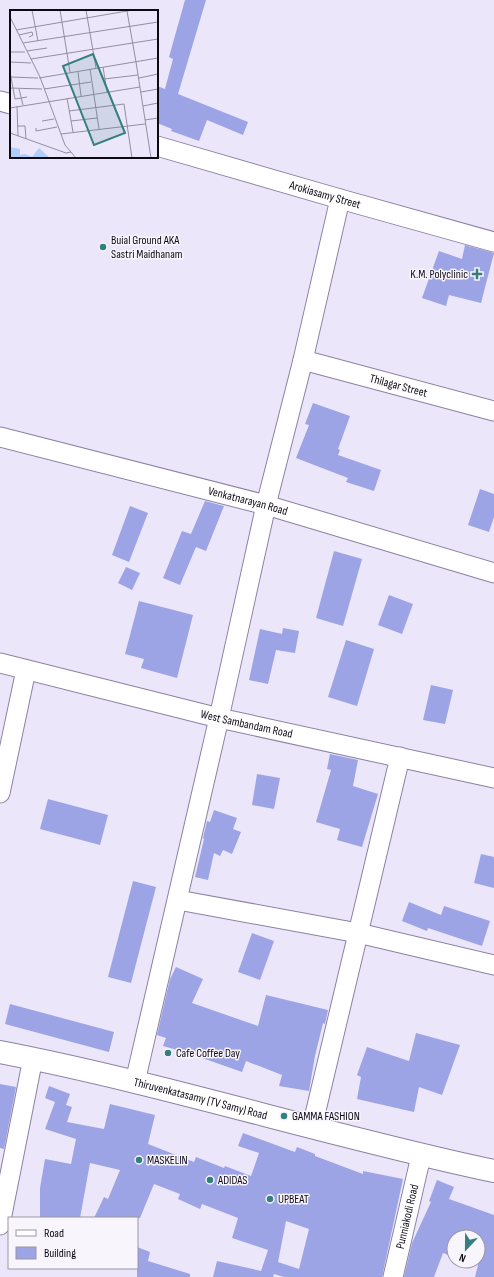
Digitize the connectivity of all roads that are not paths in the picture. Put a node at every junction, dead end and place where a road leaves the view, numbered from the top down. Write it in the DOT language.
graph roads {
  1 [pos="0,101"];
  2 [pos="10,104"];
  3 [pos="158,146"];
  4 [pos="340,199"];
  5 [pos="494,242"];
  6 [pos="303,360"];
  7 [pos="494,410"];
  8 [pos="0,437"];
  9 [pos="266,505"];
  10 [pos="494,573"];
  11 [pos="0,663"];
  12 [pos="26,670"];
  13 [pos="219,718"];
  14 [pos="400,757"];
  15 [pos="494,778"];
  16 [pos="0,793"];
  17 [pos="178,900"];
  18 [pos="358,933"];
  19 [pos="494,964"];
  20 [pos="0,1052"];
  21 [pos="33,1058"];
  22 [pos="135,1082"];
  23 [pos="312,1127"];
  24 [pos="421,1156"];
  25 [pos="494,1171"];
  26 [pos="0,1225"];
  27 [pos="393,1277"];
  1 -- 2 [label="street"];
  3 -- 4 [label="street, Arokiasamy Street"];
  4 -- 5 [label="street, Arokiasamy Street"];
  4 -- 6 [label="street"];
  6 -- 7 [label="street, Thilagar Street"];
  6 -- 9 [label="street"];
  8 -- 9 [label="street, Venkatnarayan Road"];
  9 -- 10 [label="street, Venkatnarayan Road"];
  9 -- 13 [label="street"];
  11 -- 12 [label="street, West Sambandam Road"];
  12 -- 13 [label="street, West Sambandam Road"];
  12 -- 16 [label="street"];
  13 -- 14 [label="street, West Sambandam Road"];
  13 -- 17 [label="street"];
  14 -- 15 [label="street, West Sambandam Road"];
  14 -- 18 [label="street"];
  17 -- 18 [label="street"];
  17 -- 22 [label="street"];
  18 -- 19 [label="street"];
  18 -- 23 [label="street"];
  20 -- 21 [label="main road, Thiruvenkatasamy (TV Samy) Road"];
  21 -- 22 [label="main road, Thiruvenkatasamy (TV Samy) Road"];
  21 -- 26 [label="street"];
  22 -- 23 [label="main road, Thiruvenkatasamy (TV Samy) Road"];
  23 -- 24 [label="main road, Thiruvenkatasamy (TV Samy) Road"];
  24 -- 25 [label="main road, Thiruvenkatasamy (TV Samy) Road"];
  24 -- 27 [label="street, Punniakodi Road"];
}
